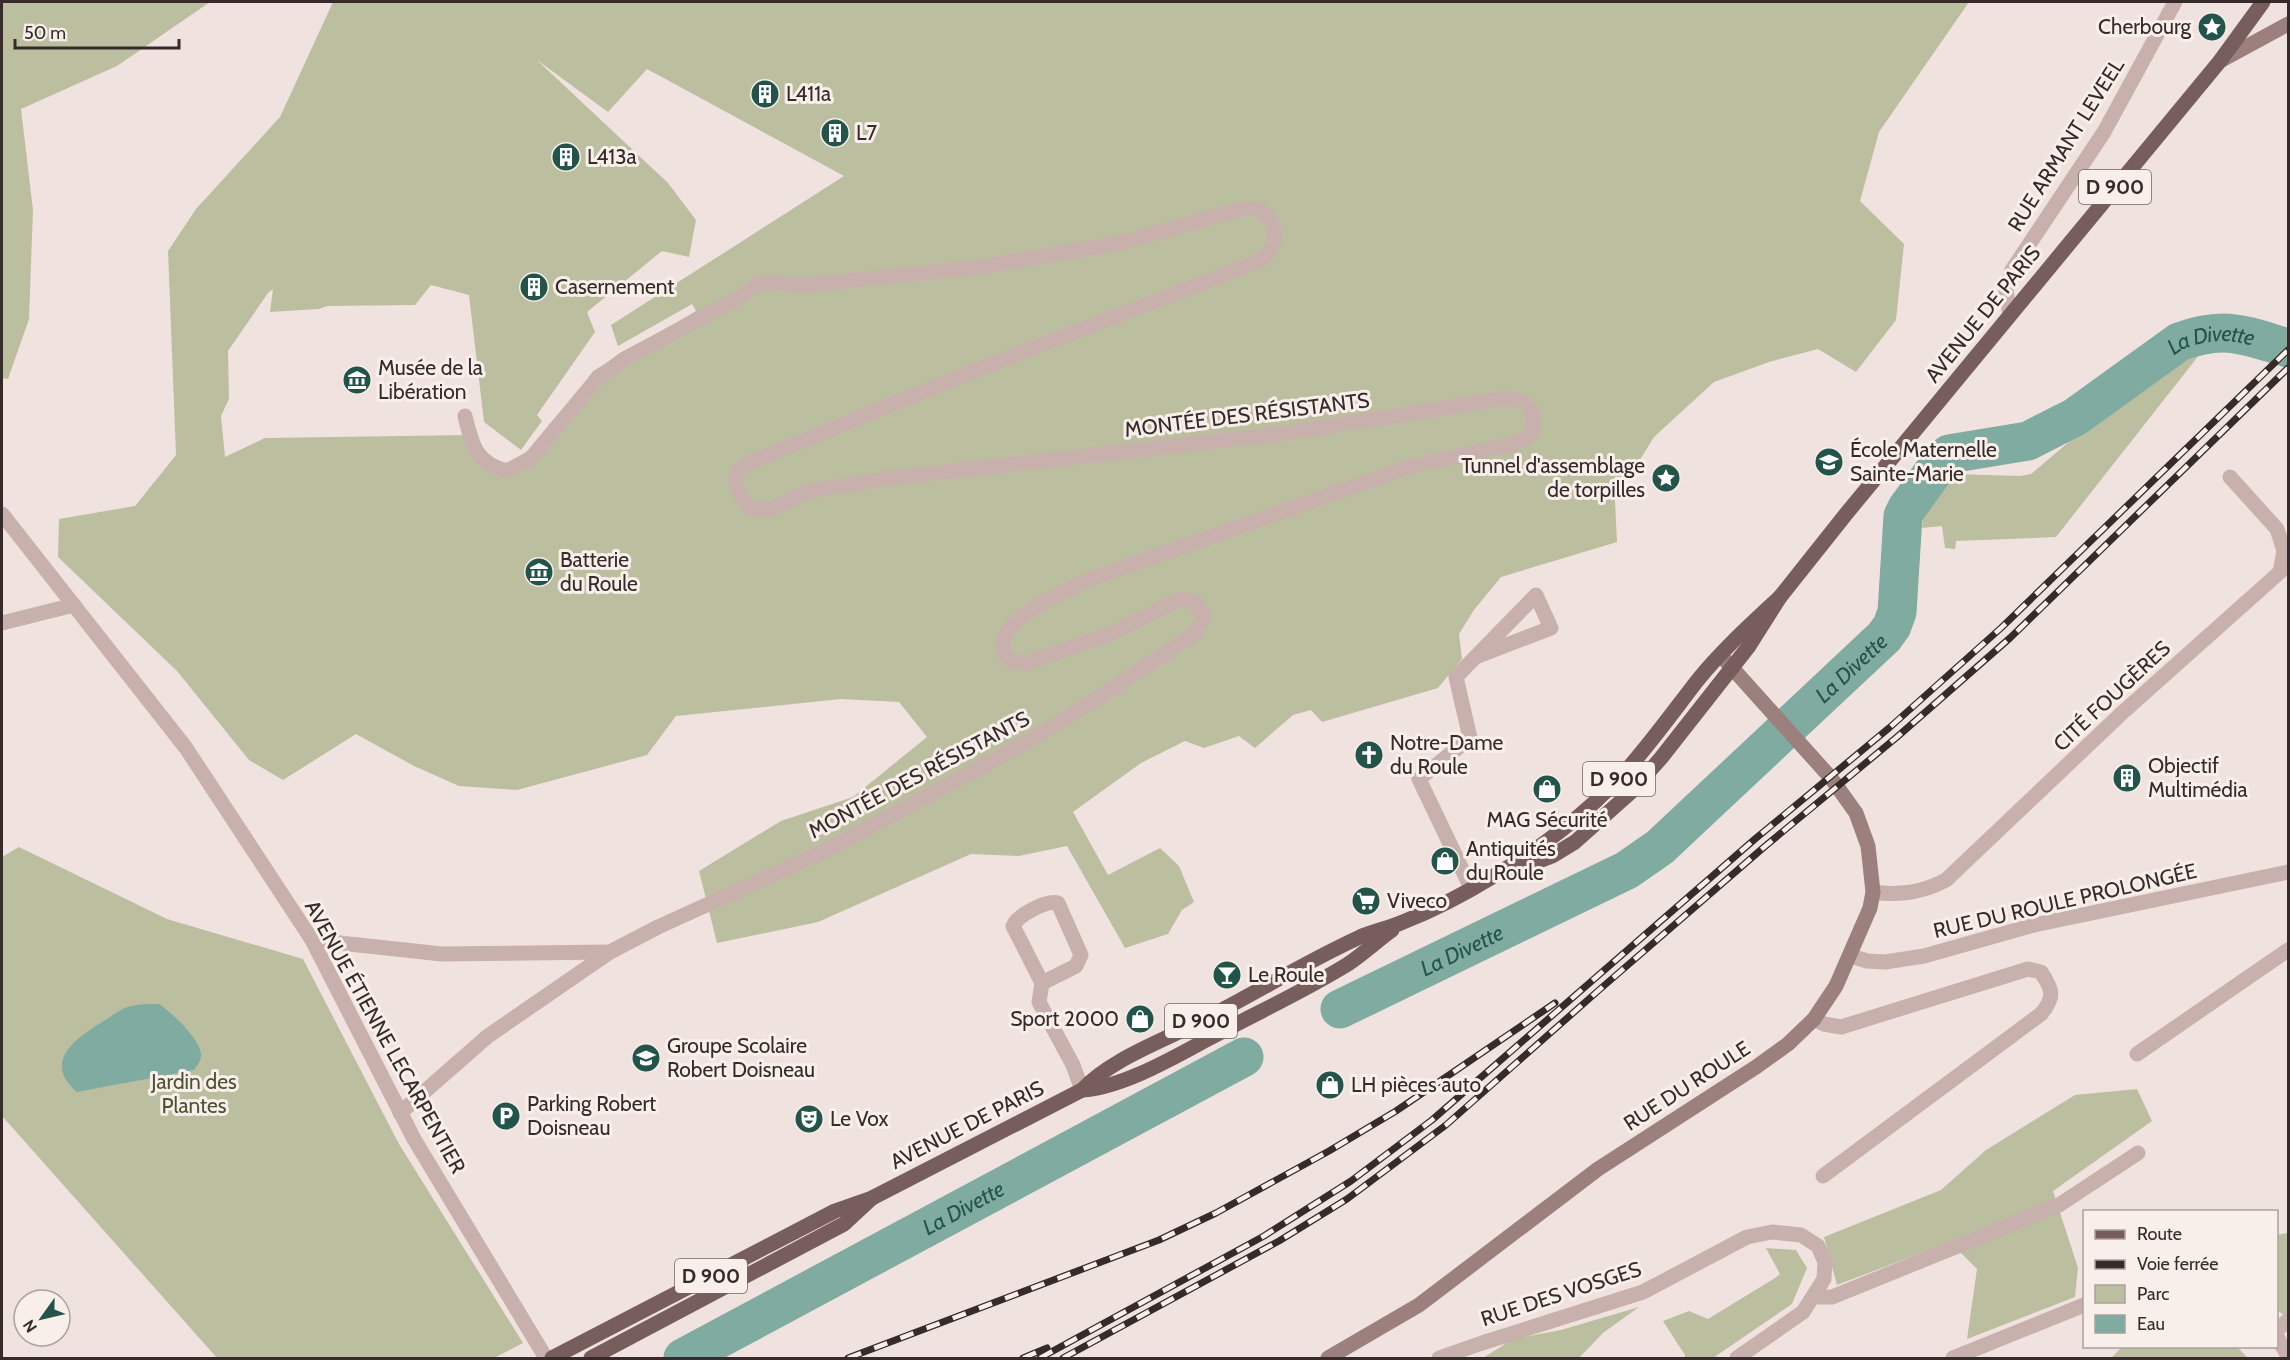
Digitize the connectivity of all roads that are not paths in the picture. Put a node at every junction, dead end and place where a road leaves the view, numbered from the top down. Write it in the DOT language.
graph roads {
  1 [pos="2175,2"];
  2 [pos="2263,2"];
  3 [pos="2289,24"];
  4 [pos="2220,61"];
  5 [pos="2010,315"];
  6 [pos="465,416"];
  7 [pos="2230,477"];
  8 [pos="2,514"];
  9 [pos="1780,597"];
  10 [pos="74,605"];
  11 [pos="2,623"];
  12 [pos="1721,655"];
  13 [pos="1478,656"];
  14 [pos="1732,667"];
  15 [pos="2289,872"];
  16 [pos="1492,877"];
  17 [pos="1471,888"];
  18 [pos="1873,892"];
  19 [pos="312,940"];
  20 [pos="2289,950"];
  21 [pos="610,952"];
  22 [pos="1851,956"];
  23 [pos="1042,983"];
  24 [pos="1814,1019"];
  25 [pos="2137,1054"];
  26 [pos="1082,1090"];
  27 [pos="400,1113"];
  28 [pos="2138,1153"];
  29 [pos="1823,1176"];
  30 [pos="872,1198"];
  31 [pos="1814,1297"];
  32 [pos="2083,1306"];
  33 [pos="2289,1320"];
  34 [pos="2278,1332"];
  35 [pos="2278,1335"];
  36 [pos="2289,1356"];
  37 [pos="546,1359"];
  38 [pos="552,1359"];
  39 [pos="591,1359"];
  40 [pos="1328,1359"];
  41 [pos="1439,1359"];
  42 [pos="1737,1359"];
  43 [pos="1953,1359"];
  1 -- 5 [label="street, RUE ARMANT LEVEEL"];
  2 -- 4 [label="main road, AVENUE DE PARIS"];
  3 -- 4 [label="street, D 900"];
  4 -- 5 [label="main road, AVENUE DE PARIS / D 900"];
  5 -- 9 [label="main road, AVENUE DE PARIS / D 900"];
  6 -- 21 [label="street, MONTÉE DES RÉSISTANTS"];
  7 -- 18 [label="street, CITÉ FOUGÈRES"];
  8 -- 10 [label="street, AVENUE ÉTIENNE LECARPENTIER"];
  9 -- 12 [label="main road, AVENUE DE PARIS / D 900"];
  9 -- 14 [label="main road, AVENUE DE PARIS / D 900"];
  10 -- 11 [label="street"];
  10 -- 19 [label="street, AVENUE ÉTIENNE LECARPENTIER"];
  12 -- 14 [label="street"];
  12 -- 16 [label="main road, AVENUE DE PARIS / D 900"];
  13 -- 13 [label="street"];
  13 -- 17 [label="street"];
  14 -- 16 [label="main road, AVENUE DE PARIS / D 900"];
  14 -- 18 [label="street, RUE DU ROULE"];
  15 -- 22 [label="street, RUE DU ROULE PROLONGÉE"];
  16 -- 17 [label="main road, AVENUE DE PARIS / D 900"];
  17 -- 26 [label="main road, AVENUE DE PARIS / D 900"];
  18 -- 22 [label="street, RUE DU ROULE"];
  19 -- 21 [label="street"];
  19 -- 27 [label="street, AVENUE ÉTIENNE LECARPENTIER"];
  20 -- 25 [label="street"];
  21 -- 27 [label="street, MONTÉE DES RÉSISTANTS"];
  22 -- 24 [label="street, RUE DU ROULE"];
  23 -- 23 [label="street"];
  23 -- 26 [label="street"];
  24 -- 29 [label="street"];
  24 -- 40 [label="street, RUE DU ROULE"];
  26 -- 30 [label="main road, AVENUE DE PARIS / D 900"];
  27 -- 37 [label="street, AVENUE ÉTIENNE LECARPENTIER"];
  28 -- 31 [label="street"];
  30 -- 38 [label="main road, AVENUE DE PARIS / D 900"];
  30 -- 39 [label="main road, AVENUE DE PARIS / D 900"];
  31 -- 41 [label="street, RUE DES VOSGES"];
  31 -- 42 [label="street, RUE DES VOSGES"];
  32 -- 43 [label="street"];
  33 -- 34 [label="street"];
  35 -- 36 [label="street"];
}
